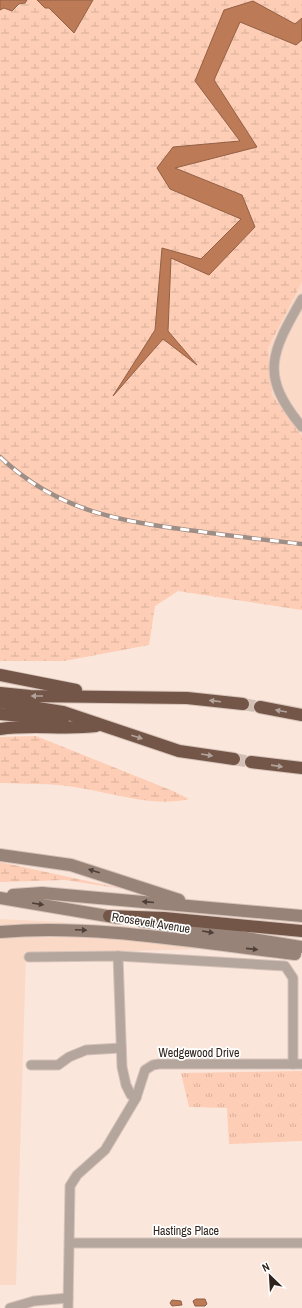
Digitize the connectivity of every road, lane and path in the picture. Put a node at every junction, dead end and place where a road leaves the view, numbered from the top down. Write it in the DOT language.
graph roads {
  1 [pos="302,299"];
  2 [pos="302,427"];
  3 [pos="0,674"];
  4 [pos="0,679"];
  5 [pos="31,682"];
  6 [pos="0,693"];
  7 [pos="118,696"];
  8 [pos="0,702"];
  9 [pos="243,704"];
  10 [pos="260,707"];
  11 [pos="0,714"];
  12 [pos="302,715"];
  13 [pos="100,725"];
  14 [pos="0,729"];
  15 [pos="234,759"];
  16 [pos="251,762"];
  17 [pos="302,768"];
  18 [pos="0,855"];
  19 [pos="0,897"];
  20 [pos="201,907"];
  21 [pos="109,916"];
  22 [pos="302,916"];
  23 [pos="302,931"];
  24 [pos="0,932"];
  25 [pos="302,947"];
  26 [pos="302,954"];
  27 [pos="118,956"];
  28 [pos="29,957"];
  29 [pos="121,1048"];
  30 [pos="298,1064"];
  31 [pos="32,1065"];
  32 [pos="136,1098"];
  33 [pos="70,1243"];
  34 [pos="302,1243"];
  35 [pos="68,1303"];
  36 [pos="10,1308"];
  1 -- 2 [label="street"];
  3 -- 5 [label="highway"];
  4 -- 5 [label="highway"];
  5 -- 7 [label="highway"];
  7 -- 6 [label="highway, one-way"];
  9 -- 7 [label="highway, one-way"];
  8 -- 13 [label="highway"];
  12 -- 10 [label="highway, one-way"];
  11 -- 13 [label="highway"];
  13 -- 14 [label="highway"];
  13 -- 15 [label="highway, one-way"];
  16 -- 17 [label="highway, one-way"];
  20 -- 18 [label="main road, one-way"];
  20 -- 19 [label="main road, Roosevelt Avenue, one-way"];
  19 -- 21 [label="main road, Roosevelt Avenue, one-way"];
  20 -- 22 [label="main road, Roosevelt Avenue"];
  21 -- 23 [label="highway"];
  21 -- 25 [label="main road, Roosevelt Avenue, one-way"];
  24 -- 26 [label="main road, one-way"];
  27 -- 28 [label="street"];
  27 -- 29 [label="street"];
  27 -- 30 [label="street"];
  29 -- 31 [label="street"];
  29 -- 32 [label="street"];
  30 -- 32 [label="street, Wedgewood Drive"];
  32 -- 33 [label="street, Wedgewood Drive"];
  33 -- 34 [label="street, Hastings Place"];
  33 -- 35 [label="street, Wedgewood Drive"];
  35 -- 36 [label="street"];
}
